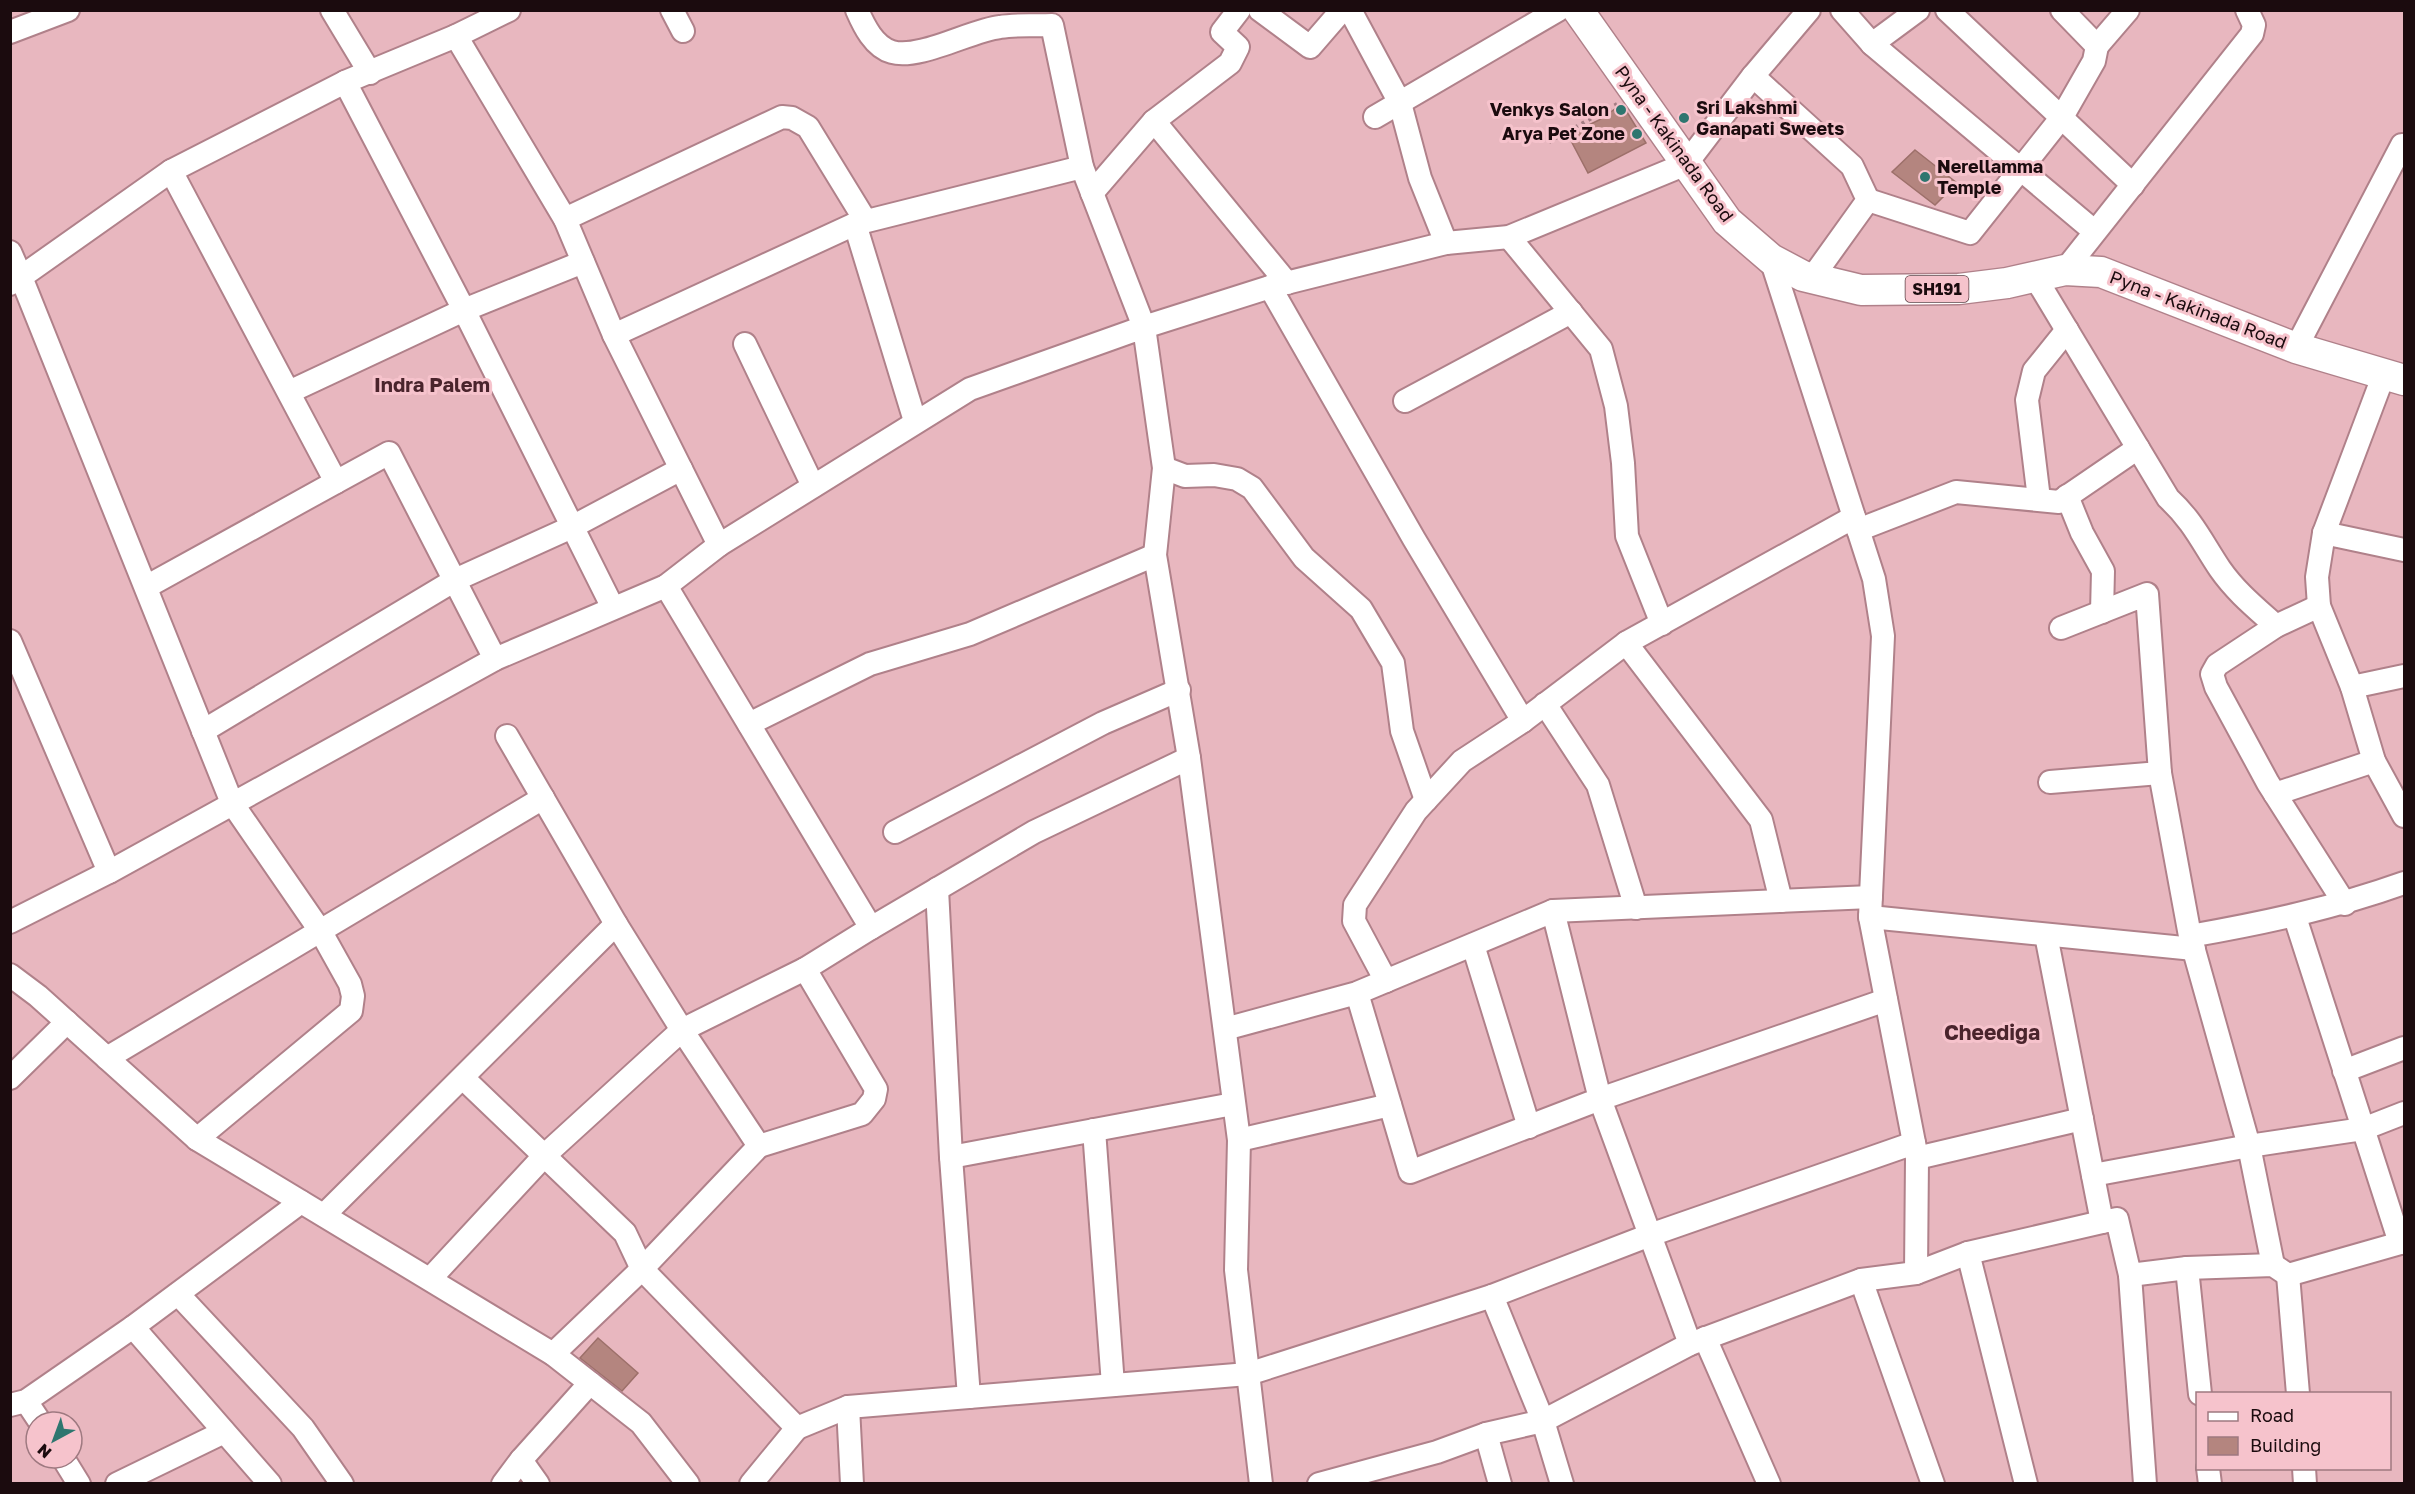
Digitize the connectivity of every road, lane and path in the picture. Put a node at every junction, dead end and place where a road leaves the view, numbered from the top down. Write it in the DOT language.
graph roads {
  1 [pos="68,10"];
  2 [pos="332,10"];
  3 [pos="509,10"];
  4 [pos="672,10"];
  5 [pos="857,10"];
  6 [pos="1260,10"];
  7 [pos="1342,10"];
  8 [pos="1350,10"];
  9 [pos="1558,10"];
  10 [pos="1578,10"];
  11 [pos="1809,10"];
  12 [pos="1842,10"];
  13 [pos="1918,10"];
  14 [pos="1947,10"];
  15 [pos="2062,10"];
  16 [pos="2128,10"];
  17 [pos="2247,10"];
  18 [pos="1227,15"];
  19 [pos="1058,18"];
  20 [pos="1000,19"];
  21 [pos="683,31"];
  22 [pos="10,32"];
  23 [pos="456,36"];
  24 [pos="1872,44"];
  25 [pos="2097,46"];
  26 [pos="370,73"];
  27 [pos="1754,76"];
  28 [pos="345,82"];
  29 [pos="1636,93"];
  30 [pos="1400,103"];
  31 [pos="1375,117"];
  32 [pos="2062,117"];
  33 [pos="1154,121"];
  34 [pos="1549,142"];
  35 [pos="2402,145"];
  36 [pos="1686,164"];
  37 [pos="1082,167"];
  38 [pos="2019,169"];
  39 [pos="171,171"];
  40 [pos="2133,185"];
  41 [pos="1092,193"];
  42 [pos="1868,200"];
  43 [pos="565,219"];
  44 [pos="860,222"];
  45 [pos="2094,231"];
  46 [pos="1509,237"];
  47 [pos="1446,243"];
  48 [pos="10,252"];
  49 [pos="1771,259"];
  50 [pos="584,262"];
  51 [pos="2065,270"];
  52 [pos="2035,277"];
  53 [pos="1812,278"];
  54 [pos="16,280"];
  55 [pos="1278,285"];
  56 [pos="464,310"];
  57 [pos="1571,312"];
  58 [pos="1144,327"];
  59 [pos="2067,330"];
  60 [pos="614,335"];
  61 [pos="745,344"];
  62 [pos="2296,348"];
  63 [pos="2394,377"];
  64 [pos="289,392"];
  65 [pos="1405,401"];
  66 [pos="915,421"];
  67 [pos="2138,448"];
  68 [pos="1164,468"];
  69 [pos="681,469"];
  70 [pos="336,482"];
  71 [pos="813,486"];
  72 [pos="2067,496"];
  73 [pos="2039,499"];
  74 [pos="1856,524"];
  75 [pos="573,527"];
  76 [pos="2324,533"];
  77 [pos="719,545"];
  78 [pos="2404,550"];
  79 [pos="1155,555"];
  80 [pos="455,580"];
  81 [pos="146,586"];
  82 [pos="666,586"];
  83 [pos="2319,606"];
  84 [pos="613,608"];
  85 [pos="2102,612"];
  86 [pos="1662,624"];
  87 [pos="2276,626"];
  88 [pos="2061,628"];
  89 [pos="10,641"];
  90 [pos="1626,642"];
  91 [pos="495,659"];
  92 [pos="2404,676"];
  93 [pos="2352,687"];
  94 [pos="1179,690"];
  95 [pos="1545,704"];
  96 [pos="1523,721"];
  97 [pos="748,724"];
  98 [pos="203,731"];
  99 [pos="507,736"];
  100 [pos="1189,758"];
  101 [pos="2374,761"];
  102 [pos="2160,773"];
  103 [pos="2050,782"];
  104 [pos="2275,794"];
  105 [pos="543,798"];
  106 [pos="1426,800"];
  107 [pos="232,804"];
  108 [pos="2404,816"];
  109 [pos="895,832"];
  110 [pos="109,872"];
  111 [pos="2404,883"];
  112 [pos="937,889"];
  113 [pos="1781,901"];
  114 [pos="2345,904"];
  115 [pos="1870,907"];
  116 [pos="1636,908"];
  117 [pos="1554,911"];
  118 [pos="2295,917"];
  119 [pos="10,922"];
  120 [pos="616,924"];
  121 [pos="871,928"];
  122 [pos="321,932"];
  123 [pos="2046,935"];
  124 [pos="2192,943"];
  125 [pos="1473,945"];
  126 [pos="805,969"];
  127 [pos="10,975"];
  128 [pos="1386,981"];
  129 [pos="1357,993"];
  130 [pos="1886,1000"];
  131 [pos="67,1022"];
  132 [pos="1225,1029"];
  133 [pos="682,1030"];
  134 [pos="2404,1048"];
  135 [pos="107,1058"];
  136 [pos="2344,1071"];
  137 [pos="10,1078"];
  138 [pos="463,1078"];
  139 [pos="1600,1099"];
  140 [pos="1233,1104"];
  141 [pos="1390,1105"];
  142 [pos="2404,1113"];
  143 [pos="2082,1119"];
  144 [pos="1529,1127"];
  145 [pos="2363,1129"];
  146 [pos="1094,1130"];
  147 [pos="197,1139"];
  148 [pos="1239,1140"];
  149 [pos="759,1146"];
  150 [pos="2249,1146"];
  151 [pos="1915,1150"];
  152 [pos="545,1155"];
  153 [pos="951,1157"];
  154 [pos="2093,1175"];
  155 [pos="301,1202"];
  156 [pos="324,1215"];
  157 [pos="2102,1222"];
  158 [pos="1650,1234"];
  159 [pos="2402,1243"];
  160 [pos="1968,1253"];
  161 [pos="2187,1268"];
  162 [pos="642,1269"];
  163 [pos="2281,1270"];
  164 [pos="1916,1273"];
  165 [pos="2130,1275"];
  166 [pos="430,1279"];
  167 [pos="1861,1280"];
  168 [pos="178,1294"];
  169 [pos="1492,1296"];
  170 [pos="133,1327"];
  171 [pos="1698,1341"];
  172 [pos="553,1354"];
  173 [pos="1248,1374"];
  174 [pos="591,1383"];
  175 [pos="1113,1385"];
  176 [pos="2200,1392"];
  177 [pos="2298,1392"];
  178 [pos="969,1397"];
  179 [pos="18,1403"];
  180 [pos="848,1407"];
  181 [pos="1543,1421"];
  182 [pos="798,1428"];
  183 [pos="224,1432"];
  184 [pos="1486,1434"];
  185 [pos="521,1460"];
  186 [pos="70,1470"];
  187 [pos="79,1484"];
  188 [pos="117,1484"];
  189 [pos="270,1484"];
  190 [pos="342,1484"];
  191 [pos="503,1484"];
  192 [pos="538,1484"];
  193 [pos="688,1484"];
  194 [pos="752,1484"];
  195 [pos="852,1484"];
  196 [pos="1261,1484"];
  197 [pos="1319,1484"];
  198 [pos="1500,1484"];
  199 [pos="1562,1484"];
  200 [pos="1769,1484"];
  201 [pos="1933,1484"];
  202 [pos="2026,1484"];
  203 [pos="2145,1484"];
  1 -- 22 [label="street"];
  2 -- 26 [label="street"];
  3 -- 23 [label="street"];
  4 -- 21 [label="street"];
  5 -- 20 [label="street"];
  6 -- 7 [label="street"];
  8 -- 30 [label="street"];
  9 -- 30 [label="street"];
  10 -- 29 [label="main road, Pyna - Kakinada Road / SH191"];
  11 -- 27 [label="street"];
  12 -- 24 [label="street"];
  13 -- 24 [label="street"];
  14 -- 32 [label="street"];
  15 -- 25 [label="street"];
  16 -- 25 [label="street"];
  17 -- 40 [label="street"];
  18 -- 33 [label="street"];
  19 -- 20 [label="street"];
  19 -- 37 [label="street"];
  23 -- 26 [label="street"];
  23 -- 43 [label="street"];
  24 -- 38 [label="street"];
  25 -- 32 [label="street"];
  26 -- 28 [label="street"];
  27 -- 36 [label="street"];
  27 -- 42 [label="street"];
  28 -- 39 [label="street"];
  28 -- 56 [label="street"];
  29 -- 34 [label="path"];
  29 -- 36 [label="main road, Pyna - Kakinada Road / SH191"];
  30 -- 31 [label="street"];
  30 -- 47 [label="street"];
  32 -- 38 [label="street"];
  32 -- 40 [label="street"];
  33 -- 41 [label="street"];
  33 -- 55 [label="street"];
  35 -- 62 [label="street"];
  36 -- 46 [label="street"];
  36 -- 49 [label="main road, Pyna - Kakinada Road / SH191"];
  37 -- 41 [label="street"];
  37 -- 44 [label="street"];
  38 -- 42 [label="street"];
  38 -- 45 [label="street"];
  39 -- 54 [label="street"];
  39 -- 64 [label="street"];
  40 -- 45 [label="street"];
  41 -- 58 [label="street"];
  42 -- 53 [label="street"];
  43 -- 44 [label="street"];
  43 -- 50 [label="street"];
  44 -- 60 [label="street"];
  44 -- 66 [label="street"];
  45 -- 51 [label="street"];
  46 -- 47 [label="street"];
  46 -- 57 [label="street"];
  47 -- 55 [label="street"];
  48 -- 54 [label="street"];
  49 -- 53 [label="main road, Pyna - Kakinada Road / SH191"];
  49 -- 74 [label="street"];
  50 -- 56 [label="street"];
  50 -- 60 [label="street"];
  51 -- 52 [label="main road, Pyna - Kakinada Road / SH191"];
  51 -- 62 [label="main road, Pyna - Kakinada Road / SH191"];
  52 -- 53 [label="main road, Pyna - Kakinada Road / SH191"];
  52 -- 59 [label="street"];
  54 -- 81 [label="street"];
  55 -- 58 [label="street"];
  55 -- 96 [label="street"];
  56 -- 64 [label="street"];
  56 -- 75 [label="street"];
  57 -- 65 [label="street"];
  57 -- 86 [label="street"];
  58 -- 66 [label="street"];
  58 -- 68 [label="street"];
  59 -- 67 [label="street"];
  59 -- 73 [label="street"];
  60 -- 69 [label="street"];
  61 -- 71 [label="street"];
  62 -- 63 [label="main road, Pyna - Kakinada Road / SH191"];
  63 -- 76 [label="street"];
  64 -- 70 [label="street"];
  66 -- 71 [label="street"];
  67 -- 72 [label="street"];
  67 -- 87 [label="street"];
  68 -- 79 [label="street"];
  68 -- 106 [label="street"];
  69 -- 75 [label="street"];
  69 -- 77 [label="street"];
  70 -- 80 [label="street"];
  70 -- 81 [label="street"];
  71 -- 77 [label="street"];
  72 -- 73 [label="street"];
  72 -- 85 [label="street"];
  73 -- 74 [label="street"];
  74 -- 86 [label="street"];
  74 -- 115 [label="street"];
  75 -- 80 [label="street"];
  75 -- 84 [label="street"];
  76 -- 78 [label="street"];
  76 -- 83 [label="street"];
  77 -- 82 [label="street"];
  79 -- 94 [label="street"];
  79 -- 97 [label="street"];
  80 -- 91 [label="street"];
  80 -- 98 [label="street"];
  81 -- 98 [label="street"];
  82 -- 84 [label="street"];
  82 -- 97 [label="street"];
  83 -- 87 [label="street"];
  83 -- 93 [label="street"];
  84 -- 91 [label="street"];
  85 -- 88 [label="street"];
  85 -- 102 [label="street"];
  86 -- 90 [label="street"];
  87 -- 104 [label="street"];
  89 -- 110 [label="street"];
  90 -- 95 [label="street"];
  90 -- 113 [label="street"];
  91 -- 107 [label="street"];
  92 -- 93 [label="street"];
  93 -- 101 [label="street"];
  94 -- 100 [label="street"];
  94 -- 109 [label="street"];
  95 -- 96 [label="street"];
  95 -- 116 [label="street"];
  96 -- 106 [label="street"];
  97 -- 121 [label="street"];
  98 -- 107 [label="street"];
  99 -- 105 [label="street"];
  100 -- 112 [label="street"];
  100 -- 132 [label="street"];
  101 -- 104 [label="street"];
  101 -- 108 [label="street"];
  102 -- 103 [label="street"];
  102 -- 124 [label="street"];
  104 -- 114 [label="street"];
  105 -- 120 [label="street"];
  105 -- 122 [label="street"];
  106 -- 128 [label="street"];
  107 -- 110 [label="street"];
  107 -- 122 [label="street"];
  110 -- 119 [label="street"];
  111 -- 114 [label="street"];
  112 -- 121 [label="street"];
  112 -- 153 [label="street"];
  113 -- 115 [label="street"];
  113 -- 116 [label="street"];
  114 -- 118 [label="street"];
  115 -- 123 [label="street"];
  115 -- 130 [label="street"];
  116 -- 117 [label="street"];
  117 -- 125 [label="street"];
  117 -- 139 [label="street"];
  118 -- 124 [label="street"];
  118 -- 136 [label="street"];
  120 -- 133 [label="street"];
  120 -- 138 [label="street"];
  121 -- 126 [label="street"];
  122 -- 135 [label="street"];
  122 -- 147 [label="street"];
  123 -- 124 [label="street"];
  123 -- 143 [label="street"];
  124 -- 150 [label="street"];
  125 -- 128 [label="street"];
  125 -- 144 [label="street"];
  126 -- 133 [label="street"];
  126 -- 149 [label="street"];
  127 -- 131 [label="street"];
  128 -- 129 [label="street"];
  129 -- 132 [label="street"];
  129 -- 141 [label="street"];
  130 -- 139 [label="street"];
  130 -- 151 [label="street"];
  131 -- 135 [label="street"];
  131 -- 137 [label="street"];
  132 -- 140 [label="street"];
  133 -- 149 [label="street"];
  133 -- 152 [label="street"];
  134 -- 136 [label="street"];
  135 -- 147 [label="street"];
  136 -- 145 [label="street"];
  138 -- 152 [label="street"];
  138 -- 156 [label="street"];
  139 -- 144 [label="street"];
  139 -- 158 [label="street"];
  140 -- 146 [label="street"];
  140 -- 148 [label="street"];
  141 -- 144 [label="street"];
  141 -- 148 [label="street"];
  142 -- 145 [label="street"];
  143 -- 151 [label="street"];
  143 -- 154 [label="street"];
  145 -- 150 [label="street"];
  145 -- 159 [label="street"];
  146 -- 153 [label="street"];
  146 -- 175 [label="street"];
  147 -- 155 [label="street"];
  148 -- 173 [label="street"];
  149 -- 162 [label="street"];
  150 -- 154 [label="street"];
  150 -- 163 [label="street"];
  151 -- 158 [label="street"];
  151 -- 164 [label="street"];
  152 -- 162 [label="street"];
  152 -- 166 [label="street"];
  153 -- 178 [label="street"];
  154 -- 157 [label="street"];
  155 -- 156 [label="street"];
  155 -- 168 [label="street"];
  156 -- 166 [label="street"];
  157 -- 160 [label="street"];
  157 -- 165 [label="street"];
  158 -- 169 [label="street"];
  158 -- 171 [label="street"];
  159 -- 163 [label="street"];
  160 -- 164 [label="street"];
  160 -- 202 [label="street"];
  161 -- 163 [label="street"];
  161 -- 165 [label="street"];
  161 -- 176 [label="street"];
  162 -- 172 [label="street"];
  162 -- 182 [label="street"];
  163 -- 177 [label="street"];
  164 -- 167 [label="street"];
  165 -- 203 [label="street"];
  166 -- 172 [label="street"];
  167 -- 171 [label="street"];
  167 -- 201 [label="street"];
  168 -- 170 [label="street"];
  168 -- 190 [label="street"];
  169 -- 173 [label="street"];
  169 -- 181 [label="street"];
  170 -- 179 [label="street"];
  170 -- 183 [label="street"];
  171 -- 181 [label="street"];
  171 -- 200 [label="street"];
  172 -- 174 [label="street"];
  173 -- 175 [label="street"];
  173 -- 196 [label="street"];
  174 -- 185 [label="street"];
  174 -- 193 [label="street"];
  175 -- 178 [label="street"];
  178 -- 180 [label="street"];
  180 -- 182 [label="street"];
  180 -- 195 [label="street"];
  181 -- 184 [label="street"];
  181 -- 199 [label="street"];
  182 -- 194 [label="street"];
  183 -- 188 [label="street"];
  183 -- 189 [label="street"];
  184 -- 197 [label="street"];
  184 -- 198 [label="street"];
  185 -- 191 [label="street"];
  185 -- 192 [label="street"];
  186 -- 187 [label="street"];
}
